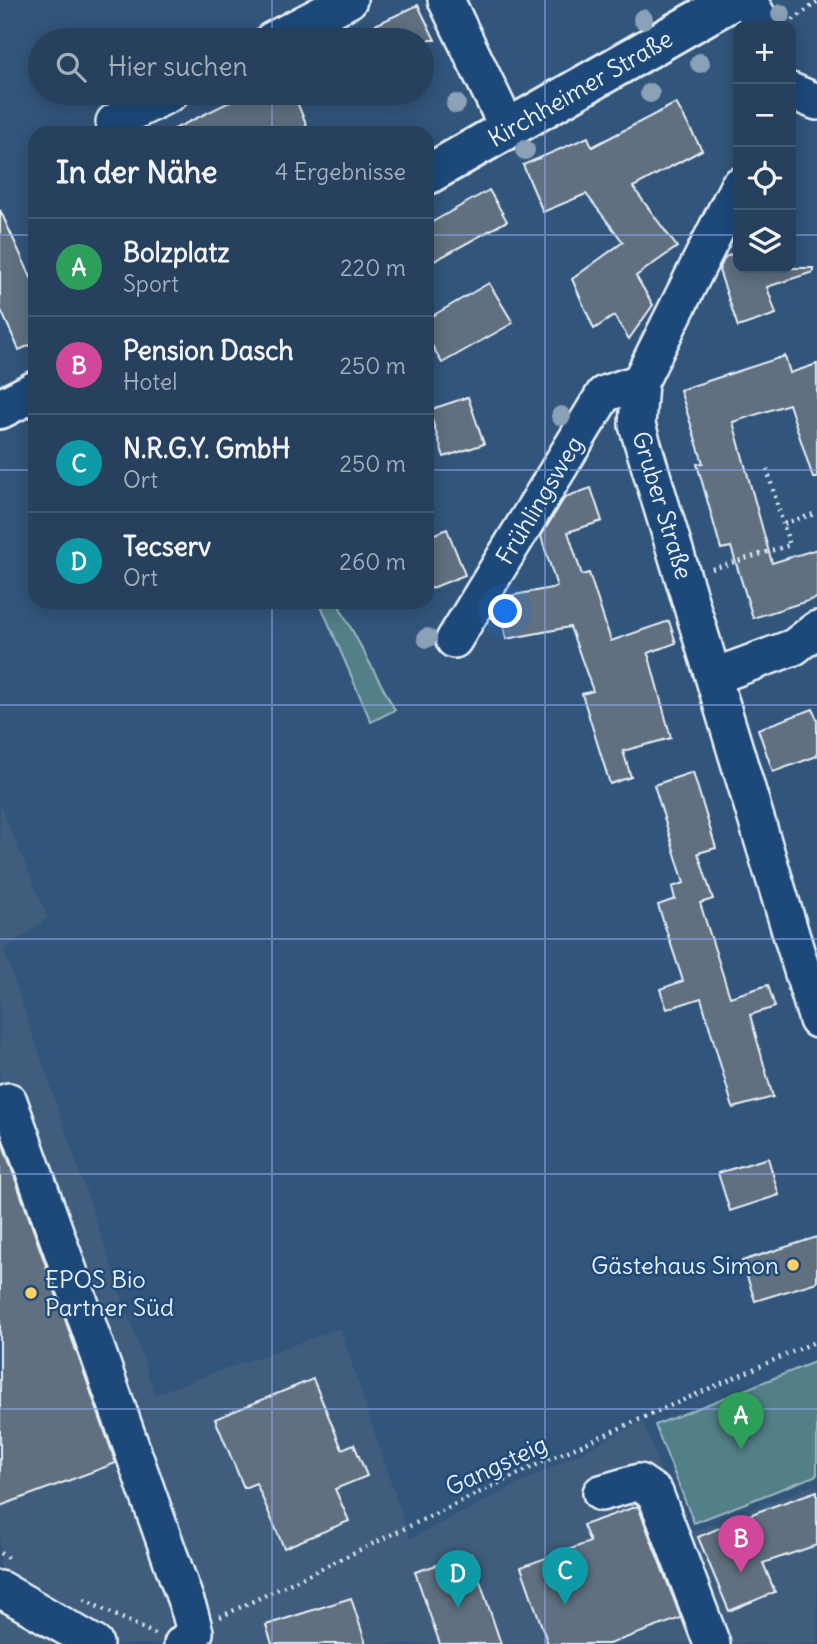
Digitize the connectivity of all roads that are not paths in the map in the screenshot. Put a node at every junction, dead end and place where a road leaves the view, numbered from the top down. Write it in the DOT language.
graph roads {
  1 [pos="349,0"];
  2 [pos="446,0"];
  3 [pos="733,0"];
  4 [pos="748,0"];
  5 [pos="771,21"];
  6 [pos="295,28"];
  7 [pos="796,93"];
  8 [pos="817,102"];
  9 [pos="147,105"];
  10 [pos="114,122"];
  11 [pos="508,129"];
  12 [pos="434,171"];
  13 [pos="733,196"];
  14 [pos="640,382"];
  15 [pos="28,395"];
  16 [pos="0,409"];
  17 [pos="817,629"];
  18 [pos="454,640"];
  19 [pos="715,676"];
  20 [pos="817,1020"];
  21 [pos="0,1104"];
  22 [pos="601,1493"];
  23 [pos="6,1575"];
  24 [pos="180,1638"];
  25 [pos="91,1643"];
  26 [pos="712,1644"];
  1 -- 6 [label="street"];
  2 -- 11 [label="street"];
  3 -- 11 [label="main road, Kirchheimer Straße"];
  4 -- 5 [label="street"];
  7 -- 8 [label="street"];
  9 -- 10 [label="street"];
  11 -- 12 [label="main road, Kirchheimer Straße"];
  13 -- 14 [label="street, Gruber Straße"];
  14 -- 18 [label="street, Frühlingsweg"];
  14 -- 19 [label="street, Gruber Straße"];
  15 -- 16 [label="main road"];
  17 -- 19 [label="street"];
  19 -- 20 [label="street, Gruber Straße"];
  21 -- 24 [label="street"];
  22 -- 26 [label="street"];
  23 -- 25 [label="street"];
}
